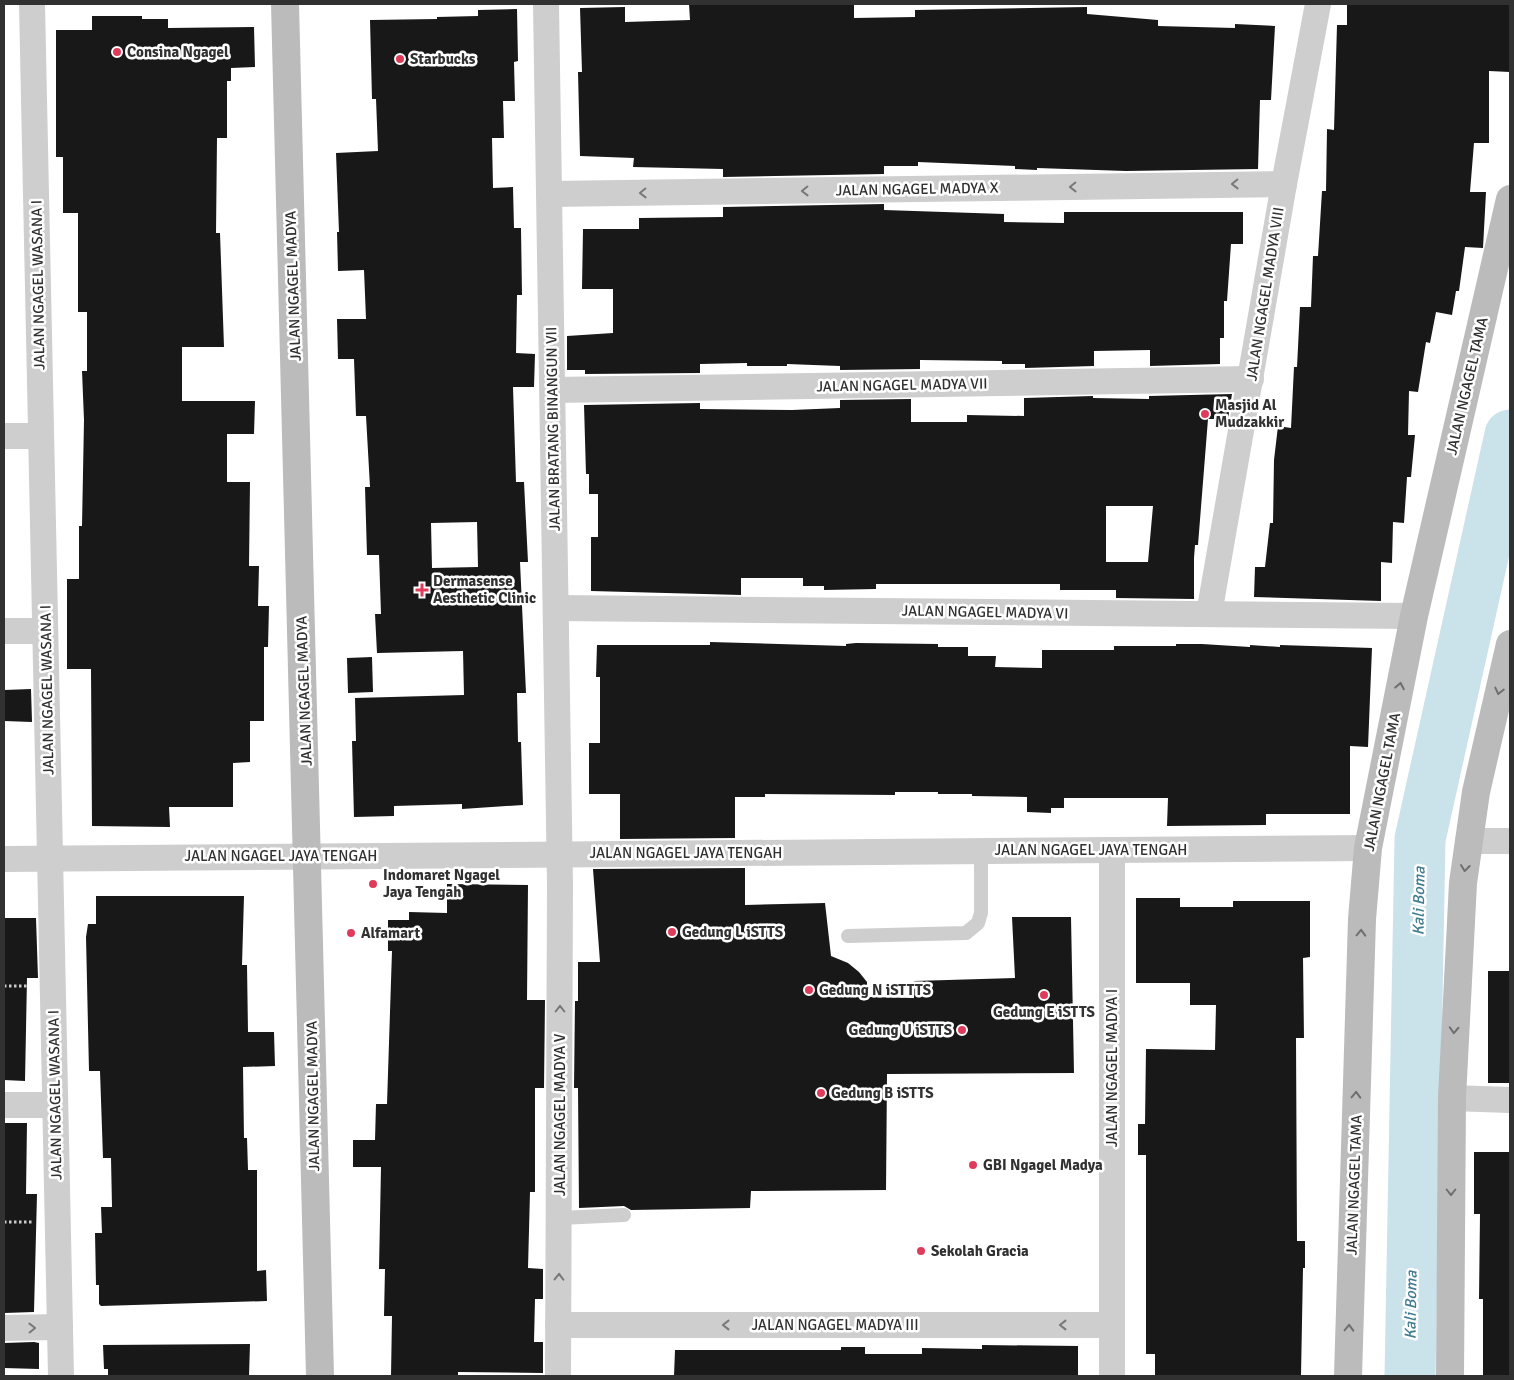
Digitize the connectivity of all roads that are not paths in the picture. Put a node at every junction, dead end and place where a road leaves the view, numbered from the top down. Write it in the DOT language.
graph roads {
  1 [pos="32,4"];
  2 [pos="546,4"];
  3 [pos="1318,4"];
  4 [pos="286,5"];
  5 [pos="1284,184"];
  6 [pos="550,194"];
  7 [pos="1510,199"];
  8 [pos="1251,380"];
  9 [pos="552,390"];
  10 [pos="4,436"];
  11 [pos="41,436"];
  12 [pos="556,608"];
  13 [pos="1210,614"];
  14 [pos="1414,616"];
  15 [pos="4,632"];
  16 [pos="46,632"];
  17 [pos="1510,644"];
  18 [pos="1468,841"];
  19 [pos="1510,841"];
  20 [pos="1368,848"];
  21 [pos="1112,850"];
  22 [pos="981,851"];
  23 [pos="560,854"];
  24 [pos="308,856"];
  25 [pos="4,858"];
  26 [pos="50,858"];
  27 [pos="848,936"];
  28 [pos="1452,1098"];
  29 [pos="1510,1100"];
  30 [pos="4,1105"];
  31 [pos="55,1105"];
  32 [pos="624,1215"];
  33 [pos="560,1218"];
  34 [pos="558,1325"];
  35 [pos="1112,1325"];
  36 [pos="60,1327"];
  37 [pos="4,1328"];
  38 [pos="61,1376"];
  39 [pos="320,1376"];
  40 [pos="558,1376"];
  41 [pos="1112,1376"];
  42 [pos="1348,1376"];
  43 [pos="1450,1376"];
  1 -- 11 [label="street, JALAN NGAGEL WASANA I"];
  2 -- 6 [label="street, JALAN BRATANG BINANGUN VII"];
  3 -- 5 [label="street, JALAN NGAGEL MADYA VIII"];
  4 -- 24 [label="street, JALAN NGAGEL MADYA"];
  5 -- 6 [label="street, JALAN NGAGEL MADYA X, one-way"];
  5 -- 8 [label="street, JALAN NGAGEL MADYA VIII"];
  6 -- 9 [label="street, JALAN BRATANG BINANGUN VII"];
  7 -- 14 [label="street, JALAN NGAGEL TAMA"];
  8 -- 9 [label="street, JALAN NGAGEL MADYA VII"];
  8 -- 13 [label="street, JALAN NGAGEL MADYA VIII"];
  9 -- 12 [label="street, JALAN BRATANG BINANGUN VII"];
  10 -- 11 [label="street"];
  11 -- 16 [label="street, JALAN NGAGEL WASANA I"];
  12 -- 13 [label="street, JALAN NGAGEL MADYA VI"];
  12 -- 23 [label="street, JALAN BRATANG BINANGUN VII"];
  13 -- 14 [label="street, JALAN NGAGEL MADYA VI"];
  20 -- 14 [label="street, JALAN NGAGEL TAMA, one-way"];
  15 -- 16 [label="street"];
  16 -- 26 [label="street, JALAN NGAGEL WASANA I"];
  17 -- 18 [label="street, one-way"];
  18 -- 19 [label="street"];
  18 -- 28 [label="street, one-way"];
  20 -- 21 [label="street, JALAN NGAGEL JAYA TENGAH"];
  42 -- 20 [label="street, JALAN NGAGEL TAMA, one-way"];
  21 -- 22 [label="street, JALAN NGAGEL JAYA TENGAH"];
  21 -- 35 [label="street, JALAN NGAGEL MADYA I"];
  22 -- 23 [label="street, JALAN NGAGEL JAYA TENGAH"];
  22 -- 27 [label="lane"];
  23 -- 24 [label="street, JALAN NGAGEL JAYA TENGAH"];
  33 -- 23 [label="street, JALAN NGAGEL MADYA V, one-way"];
  24 -- 26 [label="street, JALAN NGAGEL JAYA TENGAH"];
  24 -- 39 [label="street, JALAN NGAGEL MADYA"];
  25 -- 26 [label="street, JALAN NGAGEL JAYA TENGAH"];
  26 -- 31 [label="street, JALAN NGAGEL WASANA I"];
  28 -- 29 [label="street"];
  28 -- 43 [label="street, one-way"];
  30 -- 31 [label="street"];
  31 -- 36 [label="street, JALAN NGAGEL WASANA I"];
  32 -- 33 [label="lane"];
  34 -- 33 [label="street, JALAN NGAGEL MADYA V, one-way"];
  35 -- 34 [label="street, JALAN NGAGEL MADYA III, one-way"];
  34 -- 40 [label="street, JALAN NGAGEL MADYA V"];
  35 -- 41 [label="street, JALAN NGAGEL MADYA I"];
  37 -- 36 [label="street, one-way"];
  36 -- 38 [label="street, JALAN NGAGEL WASANA I"];
}
